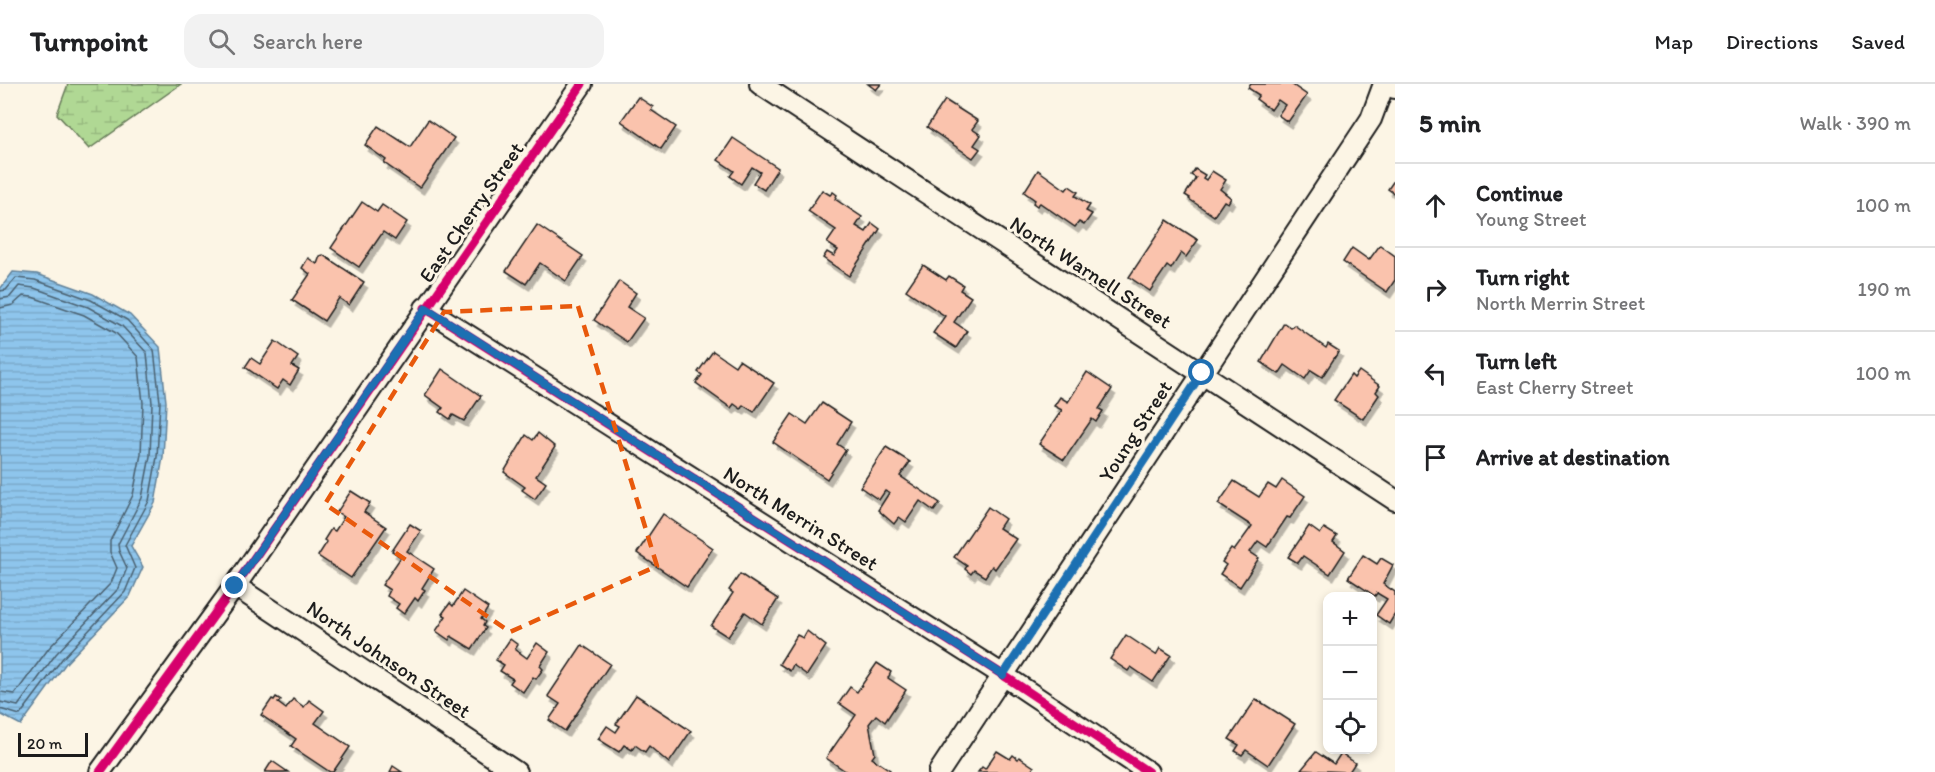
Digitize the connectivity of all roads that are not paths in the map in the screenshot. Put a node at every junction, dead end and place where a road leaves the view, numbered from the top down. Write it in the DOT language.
graph roads {
  1 [pos="582,84"];
  2 [pos="760,84"];
  3 [pos="1384,84"];
  4 [pos="426,308"];
  5 [pos="1202,373"];
  6 [pos="1395,500"];
  7 [pos="235,586"];
  8 [pos="1003,675"];
  9 [pos="100,772"];
  10 [pos="516,772"];
  11 [pos="939,772"];
  12 [pos="1148,772"];
  1 -- 4 [label="street, East Cherry Street"];
  2 -- 5 [label="street, North Warnell Street"];
  3 -- 5 [label="street, Young Street"];
  4 -- 7 [label="street, East Cherry Street"];
  4 -- 8 [label="street, North Merrin Street"];
  5 -- 6 [label="street, North Warnell Street"];
  5 -- 8 [label="street, Young Street"];
  7 -- 9 [label="street, East Cherry Street"];
  7 -- 10 [label="street, North Johnson Street"];
  8 -- 11 [label="street, Young Street"];
  8 -- 12 [label="street, North Merrin Street"];
}
